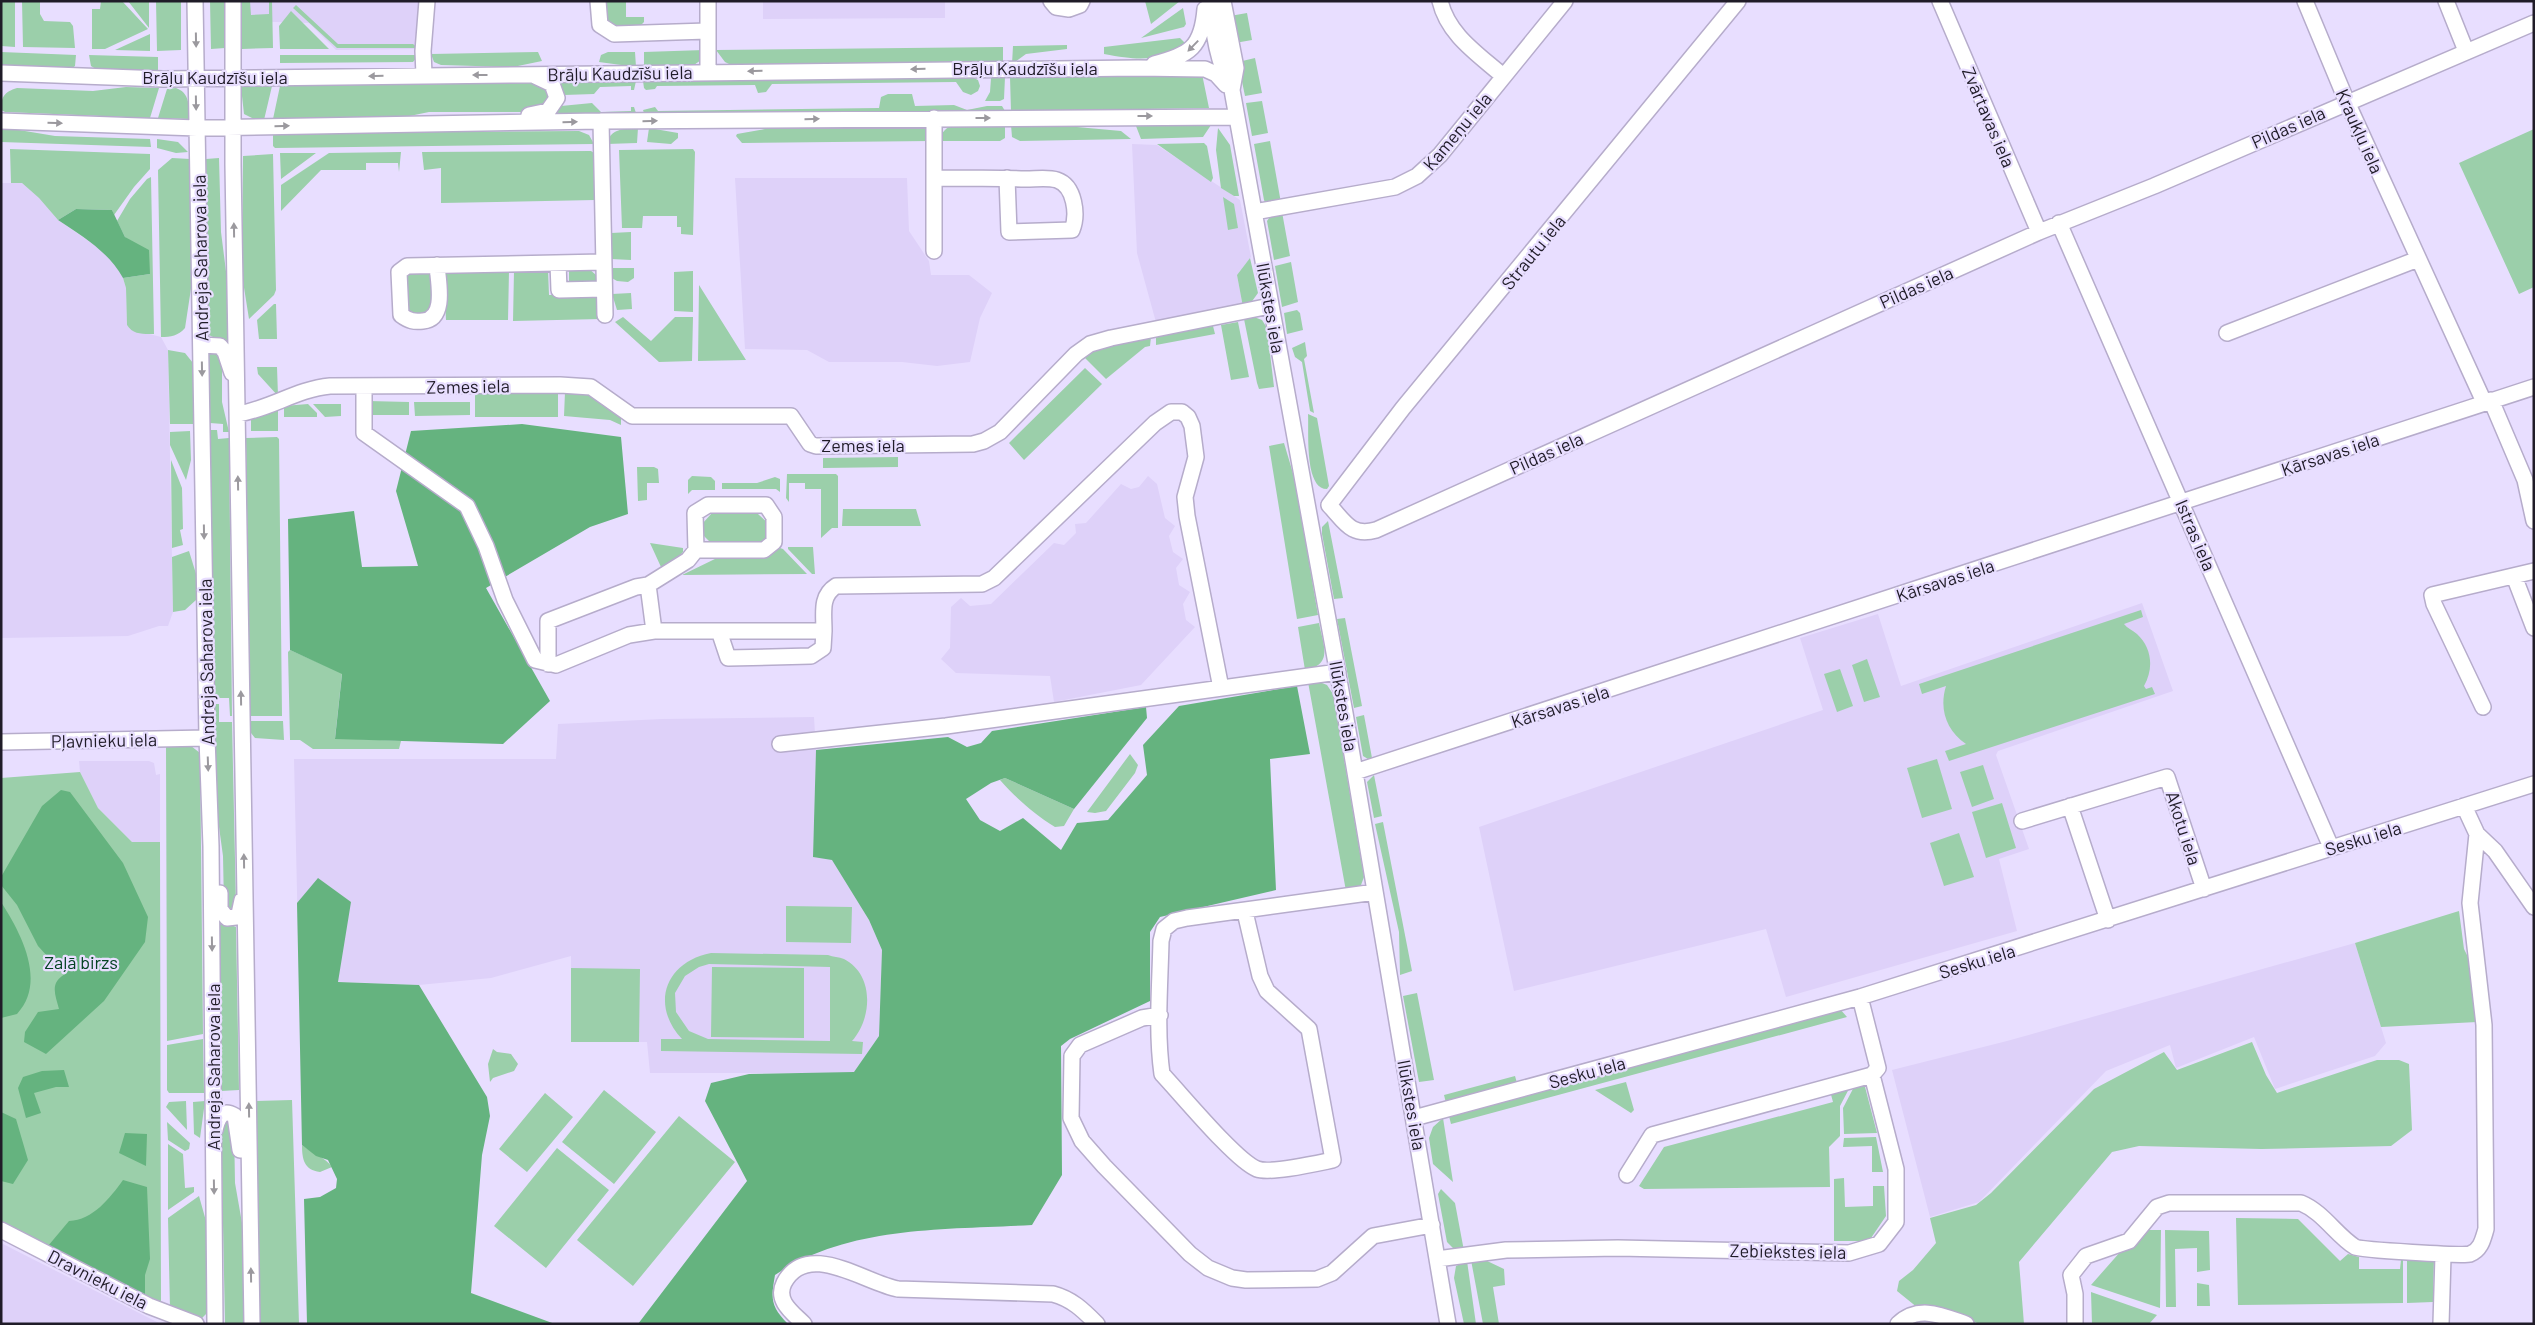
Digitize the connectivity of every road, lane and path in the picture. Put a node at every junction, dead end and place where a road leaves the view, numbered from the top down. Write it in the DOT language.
graph roads {
  1 [pos="195,1"];
  2 [pos="233,1"];
  3 [pos="427,1"];
  4 [pos="598,1"];
  5 [pos="708,1"];
  6 [pos="1051,1"];
  7 [pos="1082,1"];
  8 [pos="1205,1"];
  9 [pos="1212,1"];
  10 [pos="1223,1"];
  11 [pos="1440,1"];
  12 [pos="1565,1"];
  13 [pos="1738,1"];
  14 [pos="1940,1"];
  15 [pos="2305,1"];
  16 [pos="2446,1"];
  17 [pos="2534,22"];
  18 [pos="708,31"];
  19 [pos="2466,51"];
  20 [pos="1138,68"];
  21 [pos="708,72"];
  22 [pos="1,74"];
  23 [pos="529,74"];
  24 [pos="25,75"];
  25 [pos="424,75"];
  26 [pos="1502,76"];
  27 [pos="196,78"];
  28 [pos="234,78"];
  29 [pos="1,86"];
  30 [pos="1232,90"];
  31 [pos="2346,102"];
  32 [pos="1237,117"];
  33 [pos="934,118"];
  34 [pos="3,121"];
  35 [pos="601,121"];
  36 [pos="416,123"];
  37 [pos="197,128"];
  38 [pos="233,128"];
  39 [pos="934,178"];
  40 [pos="1008,178"];
  41 [pos="1254,212"];
  42 [pos="2059,223"];
  43 [pos="2039,232"];
  44 [pos="934,251"];
  45 [pos="2418,259"];
  46 [pos="603,262"];
  47 [pos="558,263"];
  48 [pos="437,265"];
  49 [pos="604,289"];
  50 [pos="1270,306"];
  51 [pos="605,315"];
  52 [pos="2227,333"];
  53 [pos="201,345"];
  54 [pos="364,386"];
  55 [pos="2534,387"];
  56 [pos="237,392"];
  57 [pos="2488,401"];
  58 [pos="238,414"];
  59 [pos="2183,502"];
  60 [pos="1329,505"];
  61 [pos="1308,509"];
  62 [pos="2534,521"];
  63 [pos="696,550"];
  64 [pos="2534,571"];
  65 [pos="2514,576"];
  66 [pos="648,585"];
  67 [pos="2534,628"];
  68 [pos="654,631"];
  69 [pos="824,631"];
  70 [pos="719,632"];
  71 [pos="548,664"];
  72 [pos="1338,672"];
  73 [pos="1221,688"];
  74 [pos="2482,706"];
  75 [pos="207,738"];
  76 [pos="1,742"];
  77 [pos="780,744"];
  78 [pos="1355,772"];
  79 [pos="2534,784"];
  80 [pos="2070,806"];
  81 [pos="2464,806"];
  82 [pos="2022,821"];
  83 [pos="2477,834"];
  84 [pos="211,846"];
  85 [pos="2331,848"];
  86 [pos="244,884"];
  87 [pos="2204,889"];
  88 [pos="1375,892"];
  89 [pos="2534,907"];
  90 [pos="1245,912"];
  91 [pos="2108,920"];
  92 [pos="1860,997"];
  93 [pos="1160,1015"];
  94 [pos="1872,1075"];
  95 [pos="1414,1118"];
  96 [pos="213,1139"];
  97 [pos="1627,1175"];
  98 [pos="250,1212"];
  99 [pos="1432,1225"];
  100 [pos="1,1230"];
  101 [pos="2443,1256"];
  102 [pos="1437,1259"];
  103 [pos="196,1324"];
  104 [pos="215,1324"];
  105 [pos="252,1324"];
  106 [pos="804,1324"];
  107 [pos="1097,1324"];
  108 [pos="1448,1324"];
  109 [pos="1898,1324"];
  110 [pos="1966,1324"];
  111 [pos="2075,1324"];
  112 [pos="2441,1324"];
  1 -- 27 [label="street, Andreja Saharova iela, one-way"];
  2 -- 28 [label="street, Andreja Saharova iela"];
  3 -- 25 [label="street"];
  4 -- 18 [label="street"];
  5 -- 18 [label="street"];
  6 -- 7 [label="street"];
  8 -- 20 [label="street, one-way"];
  9 -- 30 [label="street, Ilūkstes iela"];
  10 -- 30 [label="street, Ilūkstes iela"];
  11 -- 26 [label="street"];
  12 -- 26 [label="street, Kameņu iela"];
  13 -- 60 [label="street, Strautu iela"];
  14 -- 43 [label="street, Zvārtavas iela"];
  15 -- 31 [label="street, Kraukļu iela"];
  16 -- 19 [label="street"];
  17 -- 19 [label="street, Pildas iela"];
  18 -- 21 [label="street"];
  19 -- 31 [label="street, Pildas iela"];
  20 -- 21 [label="street, Brāļu Kaudzīšu iela, one-way"];
  20 -- 30 [label="street, Brāļu Kaudzīšu iela"];
  21 -- 23 [label="street, Brāļu Kaudzīšu iela"];
  22 -- 24 [label="street, Brāļu Kaudzīšu iela"];
  23 -- 25 [label="street, Brāļu Kaudzīšu iela, one-way"];
  23 -- 36 [label="street"];
  24 -- 27 [label="street, Brāļu Kaudzīšu iela"];
  24 -- 29 [label="street"];
  25 -- 28 [label="street, Brāļu Kaudzīšu iela, one-way"];
  26 -- 41 [label="street, Kameņu iela"];
  27 -- 28 [label="street, Brāļu Kaudzīšu iela"];
  27 -- 37 [label="street, Andreja Saharova iela, one-way"];
  28 -- 38 [label="street, Andreja Saharova iela"];
  30 -- 32 [label="street, Ilūkstes iela"];
  31 -- 42 [label="street, Pildas iela"];
  31 -- 45 [label="street, Kraukļu iela"];
  33 -- 32 [label="street, one-way"];
  32 -- 41 [label="street, Ilūkstes iela"];
  35 -- 33 [label="street, one-way"];
  33 -- 39 [label="street"];
  34 -- 37 [label="street, one-way"];
  36 -- 35 [label="street, one-way"];
  35 -- 46 [label="street"];
  38 -- 36 [label="street, one-way"];
  37 -- 38 [label="street"];
  37 -- 53 [label="street, Andreja Saharova iela"];
  56 -- 38 [label="street, Andreja Saharova iela, one-way"];
  39 -- 40 [label="street"];
  39 -- 44 [label="street"];
  40 -- 40 [label="street"];
  41 -- 50 [label="street, Ilūkstes iela"];
  42 -- 43 [label="street, Pildas iela"];
  42 -- 59 [label="street, Istras iela"];
  43 -- 60 [label="street, Pildas iela"];
  45 -- 52 [label="street"];
  45 -- 57 [label="street, Kraukļu iela"];
  46 -- 47 [label="street"];
  46 -- 49 [label="street"];
  47 -- 48 [label="street"];
  47 -- 49 [label="street"];
  49 -- 51 [label="street"];
  50 -- 54 [label="street, Zemes iela"];
  50 -- 61 [label="street, Ilūkstes iela"];
  53 -- 56 [label="street"];
  53 -- 75 [label="street, Andreja Saharova iela, one-way"];
  54 -- 58 [label="street, Zemes iela"];
  54 -- 71 [label="street"];
  55 -- 57 [label="street, Kārsavas iela"];
  56 -- 58 [label="street, Andreja Saharova iela"];
  57 -- 59 [label="street, Kārsavas iela"];
  57 -- 62 [label="street, Kraukļu iela"];
  86 -- 58 [label="street, Andreja Saharova iela, one-way"];
  59 -- 78 [label="street, Kārsavas iela"];
  59 -- 85 [label="street, Istras iela"];
  60 -- 61 [label="street"];
  61 -- 72 [label="street, Ilūkstes iela"];
  63 -- 63 [label="street"];
  63 -- 66 [label="street"];
  64 -- 65 [label="street"];
  65 -- 67 [label="street"];
  65 -- 74 [label="street"];
  66 -- 68 [label="street"];
  66 -- 71 [label="street"];
  68 -- 70 [label="street"];
  68 -- 71 [label="street"];
  69 -- 70 [label="street"];
  69 -- 70 [label="street"];
  69 -- 73 [label="street"];
  72 -- 73 [label="street"];
  72 -- 78 [label="street, Ilūkstes iela"];
  73 -- 77 [label="street"];
  75 -- 76 [label="street, Pļavnieku iela"];
  75 -- 84 [label="street, Andreja Saharova iela, one-way"];
  78 -- 88 [label="street, Ilūkstes iela"];
  79 -- 81 [label="street, Sesku iela"];
  80 -- 82 [label="street, Akotu iela"];
  80 -- 87 [label="street, Akotu iela"];
  80 -- 91 [label="street"];
  81 -- 83 [label="street"];
  81 -- 85 [label="street, Sesku iela"];
  83 -- 89 [label="street"];
  83 -- 101 [label="street"];
  84 -- 86 [label="street"];
  84 -- 96 [label="street, Andreja Saharova iela, one-way"];
  85 -- 87 [label="street, Sesku iela"];
  98 -- 86 [label="street, Andreja Saharova iela, one-way"];
  87 -- 91 [label="street, Sesku iela"];
  88 -- 90 [label="street"];
  88 -- 95 [label="street, Ilūkstes iela"];
  90 -- 93 [label="street"];
  90 -- 93 [label="street"];
  91 -- 92 [label="street, Sesku iela"];
  92 -- 94 [label="street, Zebiekstes iela"];
  92 -- 95 [label="street, Sesku iela"];
  93 -- 99 [label="street"];
  94 -- 97 [label="street"];
  94 -- 102 [label="street, Zebiekstes iela"];
  95 -- 99 [label="street, Ilūkstes iela"];
  96 -- 98 [label="street"];
  96 -- 104 [label="street, Andreja Saharova iela, one-way"];
  105 -- 98 [label="street, Andreja Saharova iela, one-way"];
  99 -- 102 [label="street, Ilūkstes iela"];
  100 -- 103 [label="street, Dravnieku iela"];
  101 -- 111 [label="street"];
  101 -- 112 [label="street"];
  102 -- 108 [label="street, Ilūkstes iela"];
  106 -- 107 [label="street"];
  109 -- 110 [label="street"];
}
